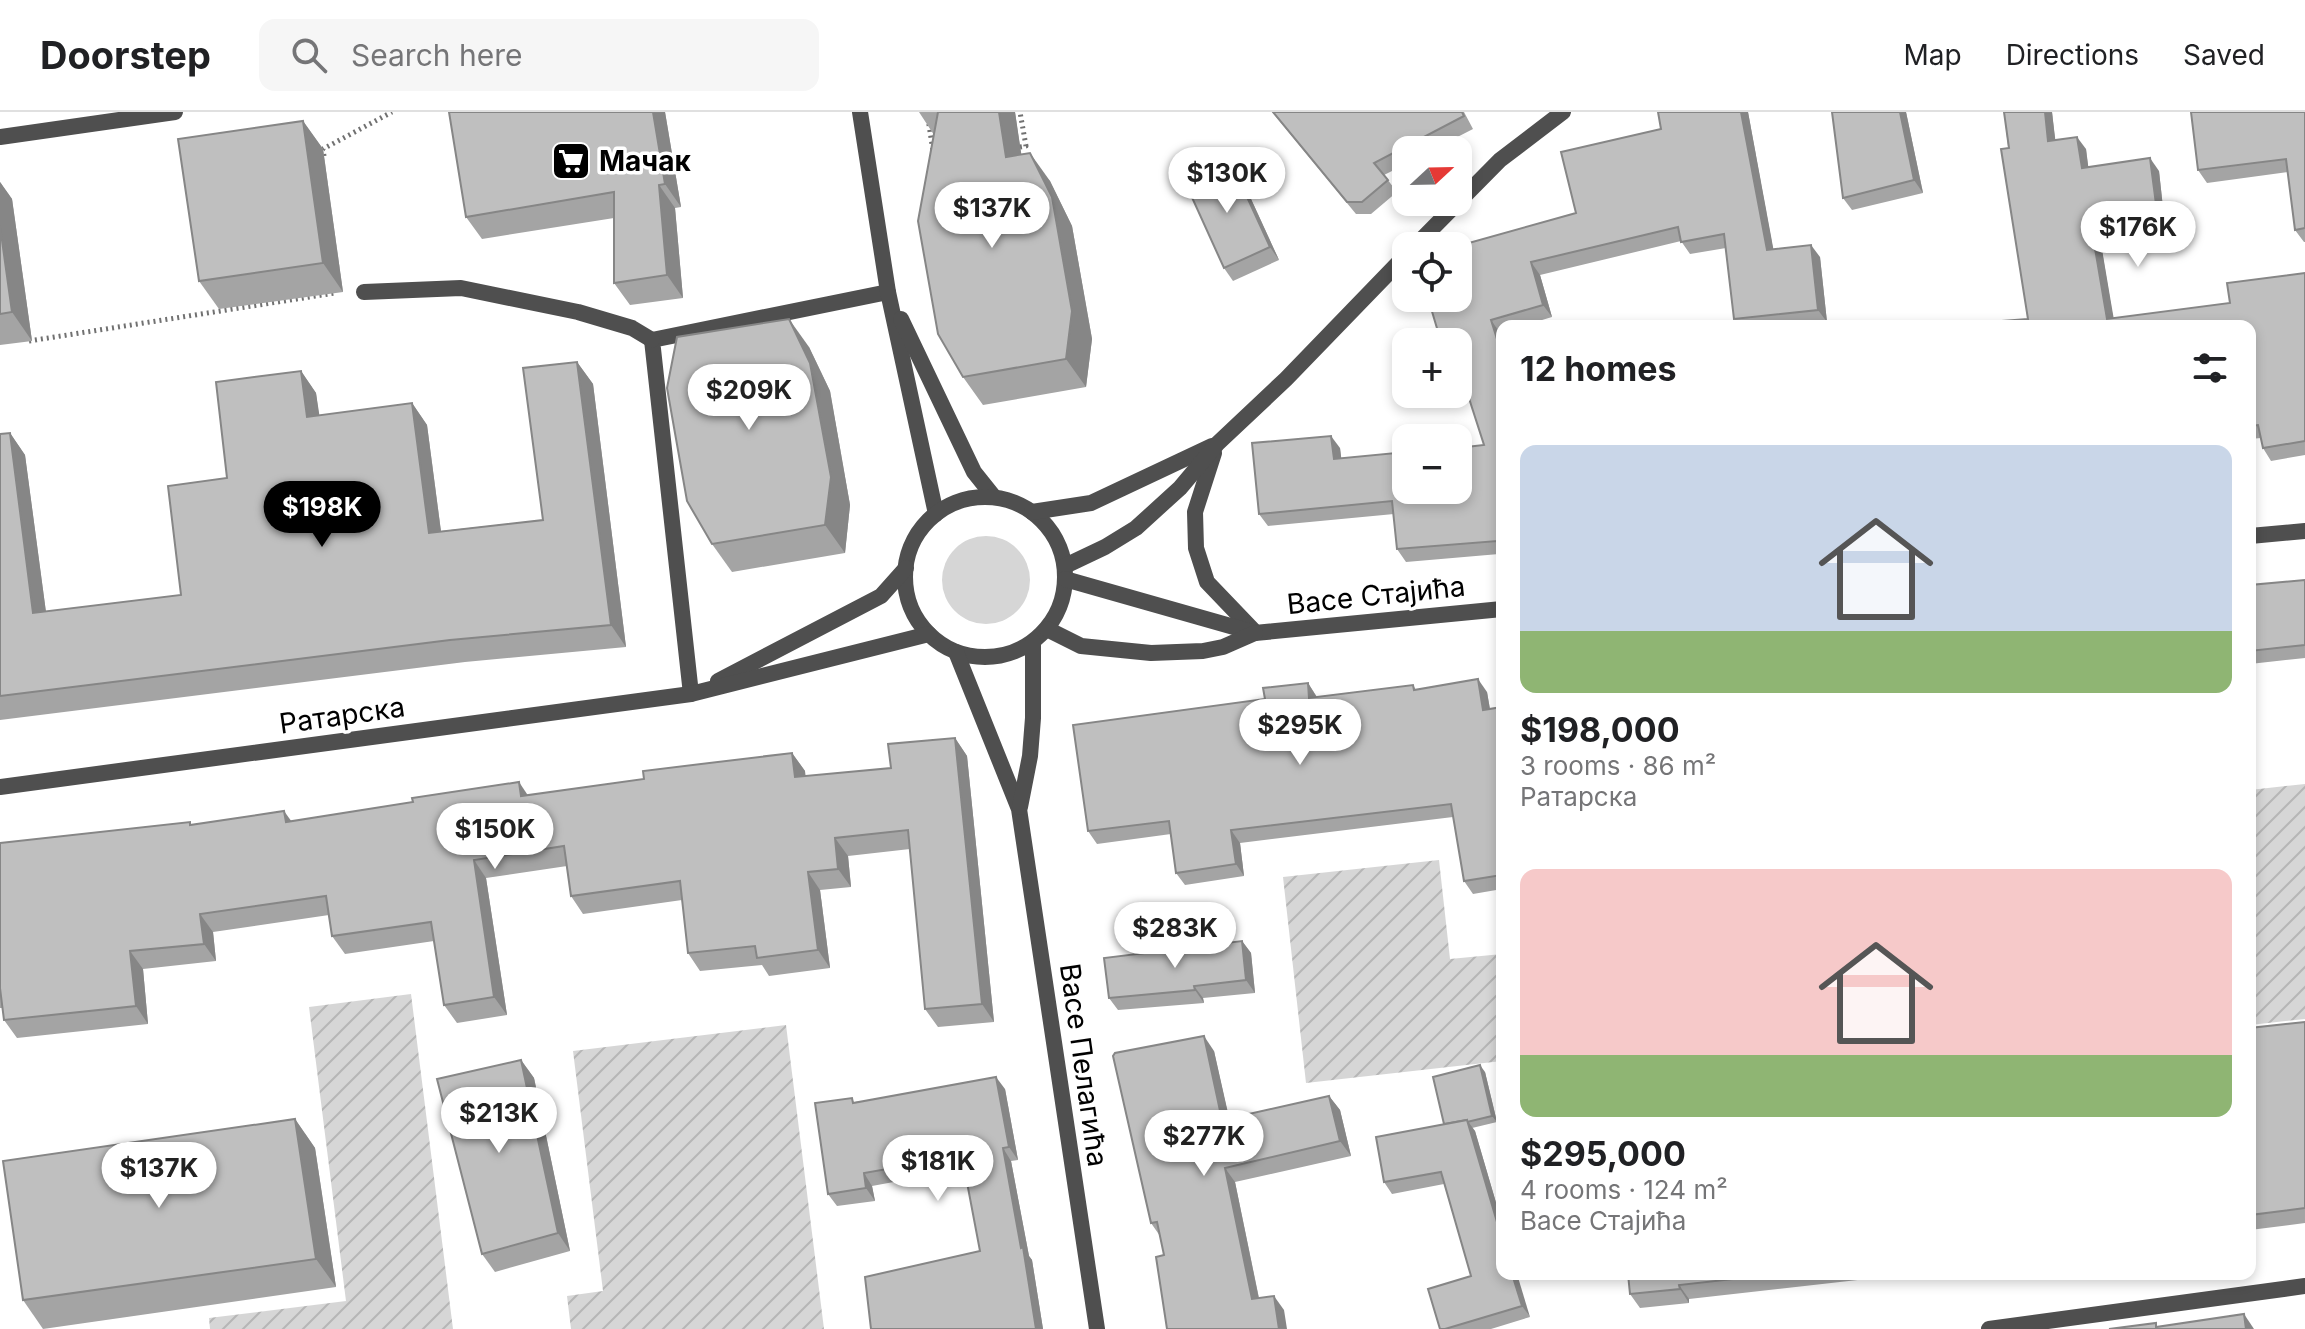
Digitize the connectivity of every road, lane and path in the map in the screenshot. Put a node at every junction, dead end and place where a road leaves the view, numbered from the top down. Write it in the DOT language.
graph roads {
  1 [pos="175,112"];
  2 [pos="392,112"];
  3 [pos="860,112"];
  4 [pos="927,112"];
  5 [pos="1020,112"];
  6 [pos="1563,112"];
  7 [pos="0,137"];
  8 [pos="1011,148"];
  9 [pos="934,160"];
  10 [pos="325,165"];
  11 [pos="1429,232"];
  12 [pos="1392,269"];
  13 [pos="343,292"];
  14 [pos="364,292"];
  15 [pos="888,292"];
  16 [pos="652,340"];
  17 [pos="16,343"];
  18 [pos="1217,444"];
  19 [pos="994,497"];
  20 [pos="1032,512"];
  21 [pos="936,514"];
  22 [pos="2305,531"];
  23 [pos="2256,535"];
  24 [pos="906,568"];
  25 [pos="1065,572"];
  26 [pos="1496,610"];
  27 [pos="1047,629"];
  28 [pos="1255,633"];
  29 [pos="929,634"];
  30 [pos="1033,642"];
  31 [pos="956,652"];
  32 [pos="691,694"];
  33 [pos="0,787"];
  34 [pos="1019,809"];
  35 [pos="2305,1286"];
  36 [pos="1097,1329"];
  37 [pos="1989,1329"];
  1 -- 7 [label="street"];
  2 -- 10 [label="path"];
  3 -- 15 [label="street"];
  4 -- 9 [label="path"];
  5 -- 8 [label="path"];
  6 -- 11 [label="street"];
  12 -- 18 [label="street"];
  13 -- 17 [label="path"];
  14 -- 16 [label="street"];
  15 -- 16 [label="street"];
  15 -- 19 [label="street"];
  15 -- 21 [label="street"];
  16 -- 32 [label="street"];
  18 -- 20 [label="street"];
  18 -- 25 [label="street"];
  18 -- 28 [label="street"];
  19 -- 20 [label="street"];
  19 -- 21 [label="street"];
  20 -- 25 [label="street"];
  21 -- 24 [label="street"];
  22 -- 23 [label="street"];
  24 -- 29 [label="street"];
  24 -- 32 [label="street, Ратарска"];
  25 -- 27 [label="street"];
  25 -- 28 [label="street, Васе Стајића"];
  26 -- 28 [label="street, Васе Стајића"];
  27 -- 28 [label="street, Васе Стајића"];
  27 -- 30 [label="street"];
  29 -- 31 [label="street"];
  29 -- 32 [label="street, Ратарска"];
  30 -- 31 [label="street"];
  30 -- 34 [label="street, Васе Пелагића"];
  31 -- 34 [label="street, Васе Пелагића"];
  32 -- 33 [label="street, Ратарска"];
  34 -- 36 [label="street, Васе Пелагића"];
  35 -- 37 [label="street"];
}
